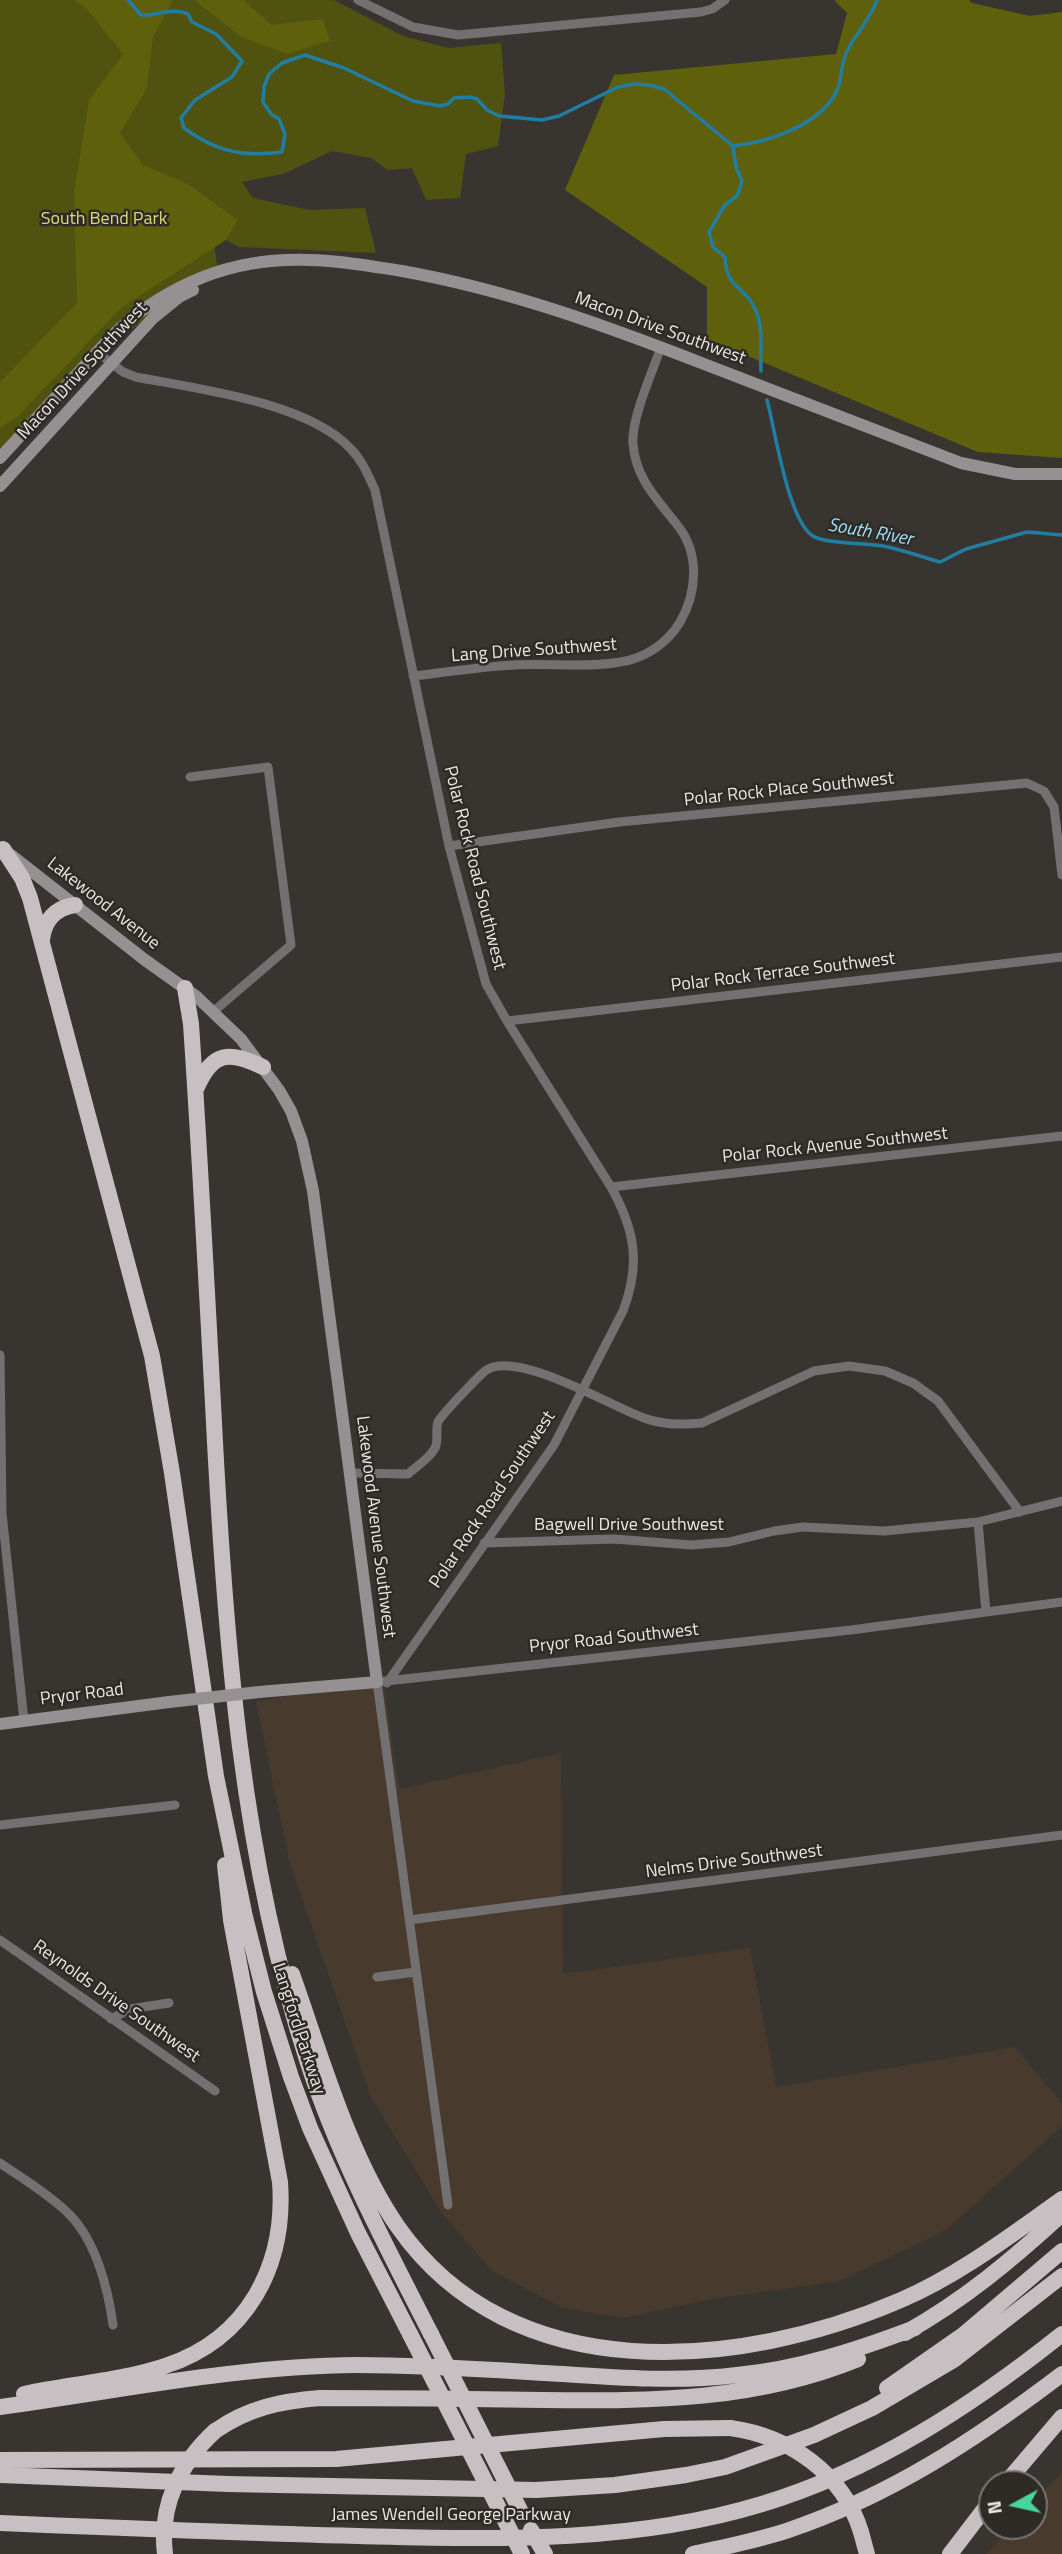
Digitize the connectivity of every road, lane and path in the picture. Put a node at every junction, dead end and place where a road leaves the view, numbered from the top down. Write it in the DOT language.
graph roads {
  1 [pos="358,0"];
  2 [pos="725,0"];
  3 [pos="374,4"];
  4 [pos="236,269"];
  5 [pos="661,347"];
  6 [pos="97,352"];
  7 [pos="112,363"];
  8 [pos="0,458"];
  9 [pos="1062,474"];
  10 [pos="0,486"];
  11 [pos="413,676"];
  12 [pos="190,777"];
  13 [pos="449,846"];
  14 [pos="2,847"];
  15 [pos="1062,875"];
  16 [pos="75,905"];
  17 [pos="42,940"];
  18 [pos="1062,957"];
  19 [pos="185,988"];
  20 [pos="214,1011"];
  21 [pos="507,1021"];
  22 [pos="263,1067"];
  23 [pos="196,1090"];
  24 [pos="1062,1136"];
  25 [pos="611,1187"];
  26 [pos="0,1355"];
  27 [pos="583,1389"];
  28 [pos="351,1473"];
  29 [pos="1062,1501"];
  30 [pos="1020,1512"];
  31 [pos="978,1522"];
  32 [pos="484,1544"];
  33 [pos="1062,1602"];
  34 [pos="986,1612"];
  35 [pos="382,1683"];
  36 [pos="169,1702"];
  37 [pos="24,1721"];
  38 [pos="0,1724"];
  39 [pos="216,1776"];
  40 [pos="175,1805"];
  41 [pos="0,1825"];
  42 [pos="1062,1835"];
  43 [pos="265,1901"];
  44 [pos="410,1920"];
  45 [pos="0,1940"];
  46 [pos="416,1972"];
  47 [pos="377,1977"];
  48 [pos="169,2003"];
  49 [pos="111,2019"];
  50 [pos="215,2091"];
  51 [pos="0,2163"];
  52 [pos="1062,2199"];
  53 [pos="447,2205"];
  54 [pos="1062,2214"];
  55 [pos="1062,2251"];
  56 [pos="1062,2277"];
  57 [pos="113,2325"];
  58 [pos="915,2328"];
  59 [pos="1062,2334"];
  60 [pos="1062,2374"];
  61 [pos="0,2399"];
  62 [pos="0,2407"];
  63 [pos="1062,2417"];
  64 [pos="814,2435"];
  65 [pos="0,2460"];
  66 [pos="1017,2470"];
  67 [pos="0,2474"];
  68 [pos="978,2518"];
  69 [pos="0,2523"];
  70 [pos="164,2554"];
  71 [pos="522,2554"];
  72 [pos="543,2554"];
  73 [pos="693,2554"];
  74 [pos="867,2554"];
  75 [pos="950,2554"];
  1 -- 3 [label="street"];
  2 -- 3 [label="street"];
  4 -- 5 [label="street, Macon Drive Southwest"];
  4 -- 6 [label="street, Macon Drive Southwest"];
  4 -- 7 [label="street, Macon Drive Southwest"];
  5 -- 9 [label="street, Macon Drive Southwest"];
  5 -- 11 [label="street, Lang Drive Southwest"];
  6 -- 7 [label="street, Polar Rock Road Southwest"];
  6 -- 8 [label="street, Macon Drive Southwest"];
  7 -- 10 [label="street, Macon Drive Southwest"];
  7 -- 11 [label="street, Polar Rock Road Southwest"];
  11 -- 13 [label="street, Polar Rock Road Southwest"];
  12 -- 20 [label="street"];
  13 -- 15 [label="street, Polar Rock Place Southwest"];
  13 -- 21 [label="street, Polar Rock Road Southwest"];
  14 -- 16 [label="street, Lakewood Avenue"];
  14 -- 17 [label="highway, Langford Parkway"];
  16 -- 17 [label="highway"];
  16 -- 19 [label="street, Lakewood Avenue"];
  17 -- 39 [label="highway, Langford Parkway"];
  18 -- 21 [label="street, Polar Rock Terrace Southwest"];
  19 -- 20 [label="street, Lakewood Avenue Southwest"];
  19 -- 23 [label="highway, Langford Parkway"];
  20 -- 22 [label="street, Lakewood Avenue Southwest"];
  21 -- 25 [label="street, Polar Rock Road Southwest"];
  22 -- 23 [label="highway"];
  22 -- 28 [label="street, Lakewood Avenue Southwest"];
  23 -- 43 [label="highway, Langford Parkway"];
  24 -- 25 [label="street, Polar Rock Avenue Southwest"];
  25 -- 27 [label="street, Polar Rock Road Southwest"];
  26 -- 37 [label="street"];
  27 -- 28 [label="street"];
  27 -- 30 [label="street"];
  27 -- 32 [label="street, Polar Rock Road Southwest"];
  28 -- 35 [label="street, Lakewood Avenue Southwest"];
  29 -- 30 [label="street, Bagwell Drive Southwest"];
  30 -- 31 [label="street, Bagwell Drive Southwest"];
  31 -- 32 [label="street, Bagwell Drive Southwest"];
  31 -- 34 [label="street"];
  32 -- 35 [label="street, Polar Rock Road Southwest"];
  33 -- 34 [label="street, Pryor Road Southwest"];
  34 -- 35 [label="street, Pryor Road Southwest"];
  35 -- 36 [label="street, Pryor Road Southwest, bridge"];
  35 -- 44 [label="street, Lakewood Avenue Southwest"];
  36 -- 37 [label="street, Pryor Road"];
  37 -- 38 [label="street, Pryor Road"];
  39 -- 61 [label="highway"];
  39 -- 71 [label="highway, Langford Parkway, bridge"];
  40 -- 41 [label="street"];
  42 -- 44 [label="street, Nelms Drive Southwest"];
  43 -- 52 [label="highway"];
  43 -- 72 [label="highway, Langford Parkway, bridge"];
  44 -- 46 [label="street, Lakewood Avenue Southwest"];
  45 -- 49 [label="street, Reynolds Drive Southwest"];
  46 -- 47 [label="street"];
  46 -- 53 [label="street, Lakewood Avenue Southwest"];
  48 -- 49 [label="street"];
  49 -- 50 [label="street, Reynolds Drive Southwest"];
  51 -- 57 [label="street"];
  54 -- 58 [label="highway"];
  55 -- 64 [label="highway"];
  56 -- 64 [label="highway"];
  58 -- 62 [label="highway"];
  58 -- 70 [label="highway, bridge"];
  59 -- 69 [label="highway, James Wendell George Parkway"];
  60 -- 73 [label="highway"];
  63 -- 66 [label="highway"];
  64 -- 67 [label="highway, James Wendell George Parkway"];
  65 -- 74 [label="highway, bridge"];
  68 -- 75 [label="highway"];
}
